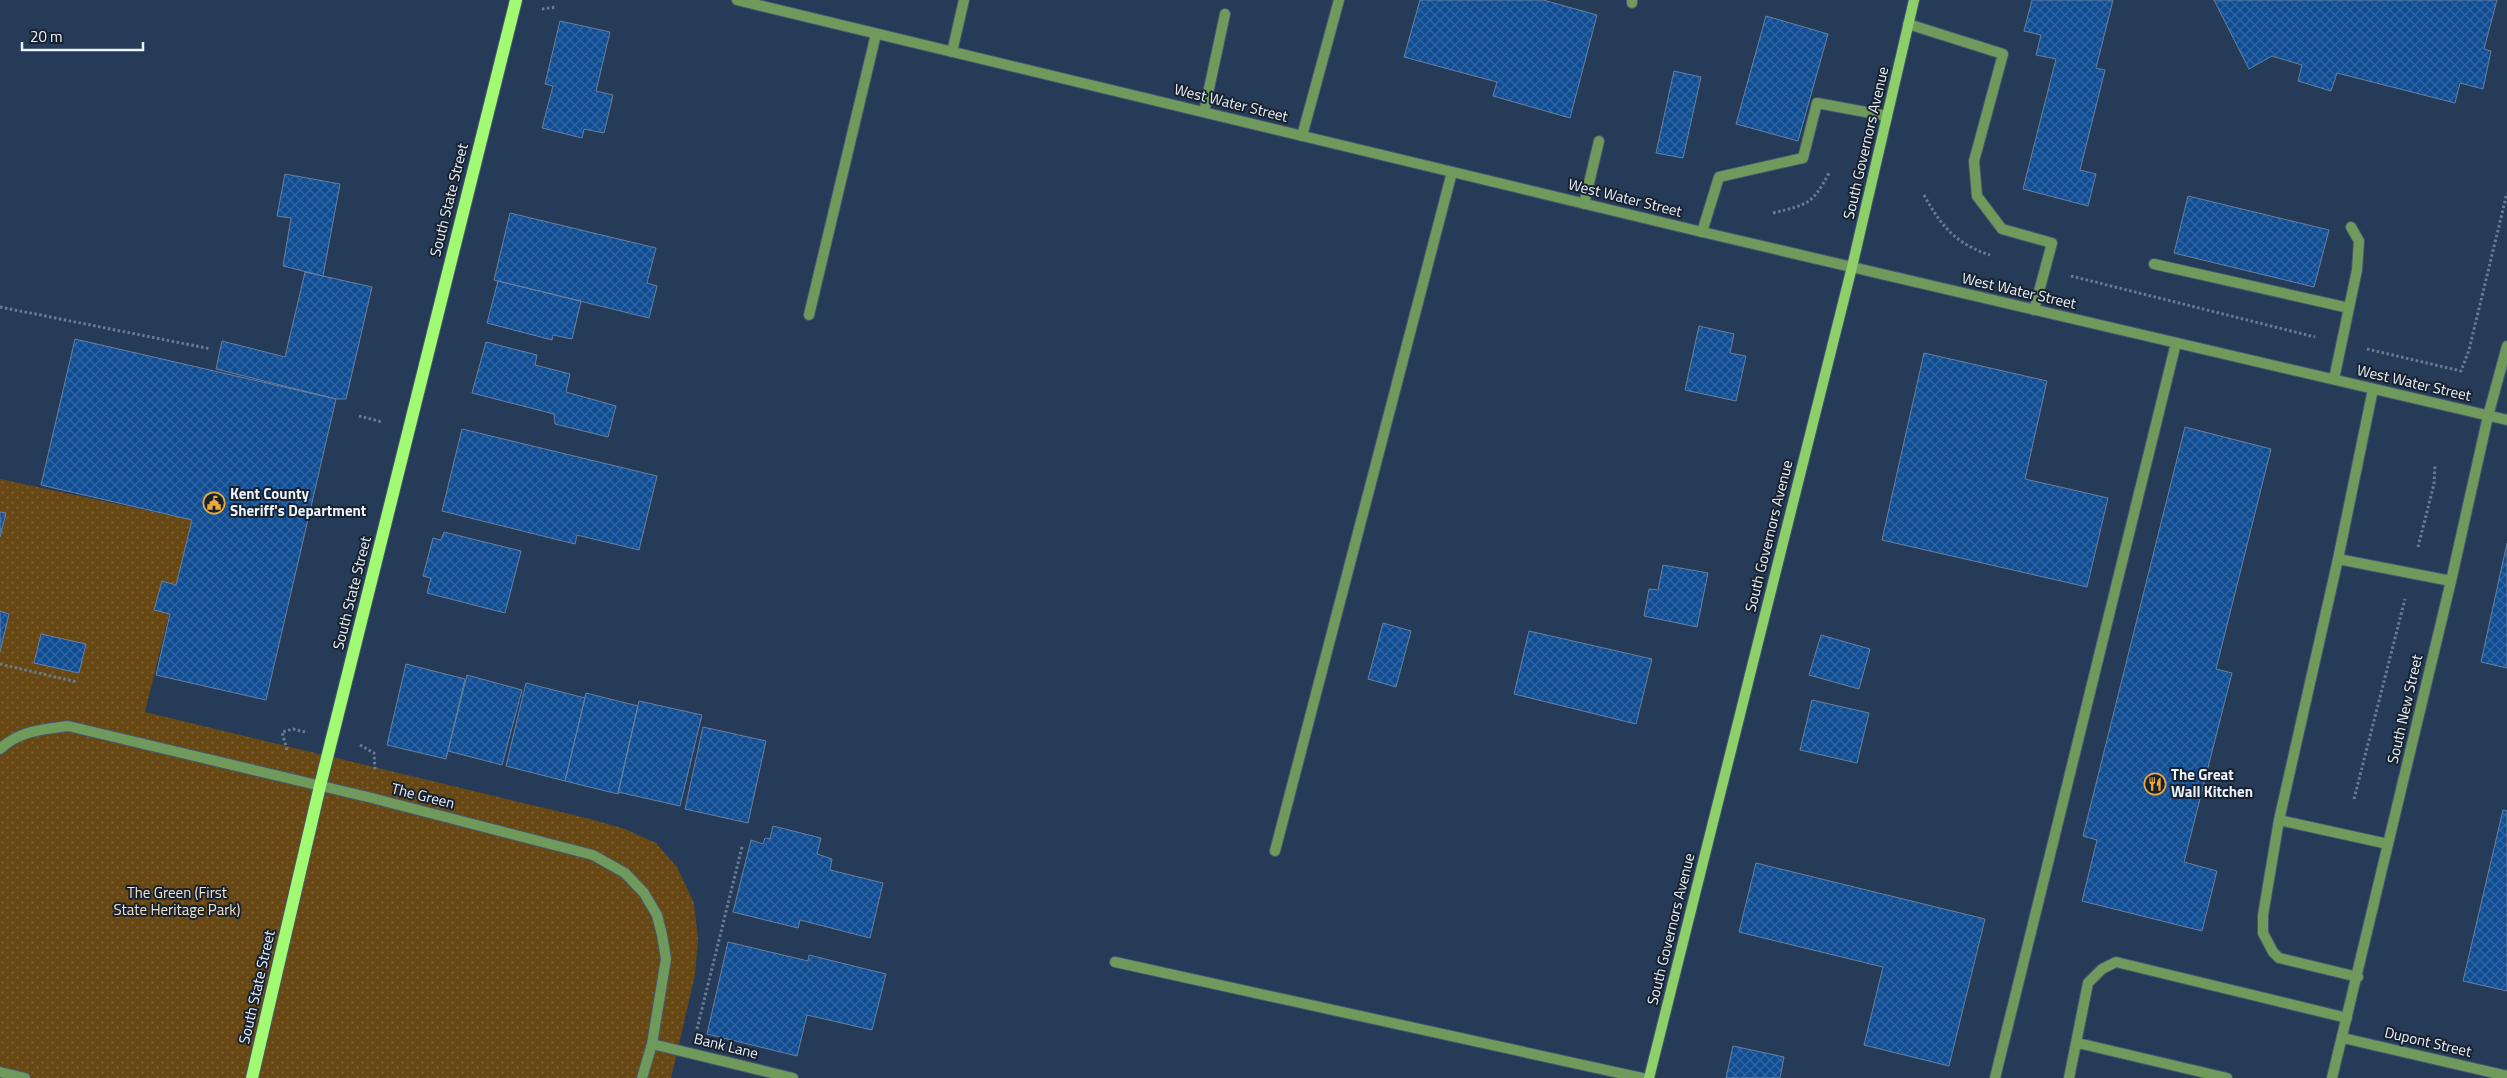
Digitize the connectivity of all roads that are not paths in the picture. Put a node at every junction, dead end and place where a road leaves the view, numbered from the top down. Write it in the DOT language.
graph roads {
  1 [pos="516,0"];
  2 [pos="737,0"];
  3 [pos="964,0"];
  4 [pos="1338,0"];
  5 [pos="1914,0"];
  6 [pos="1225,14"];
  7 [pos="1908,24"];
  8 [pos="876,34"];
  9 [pos="952,52"];
  10 [pos="1204,112"];
  11 [pos="1887,116"];
  12 [pos="1302,136"];
  13 [pos="1599,141"];
  14 [pos="1452,172"];
  15 [pos="1584,204"];
  16 [pos="2351,227"];
  17 [pos="1702,232"];
  18 [pos="2154,264"];
  19 [pos="1852,267"];
  20 [pos="2349,308"];
  21 [pos="2034,310"];
  22 [pos="809,315"];
  23 [pos="2176,343"];
  24 [pos="2507,346"];
  25 [pos="2334,379"];
  26 [pos="2373,389"];
  27 [pos="2488,416"];
  28 [pos="2507,420"];
  29 [pos="2338,559"];
  30 [pos="2451,581"];
  31 [pos="0,749"];
  32 [pos="320,786"];
  33 [pos="2279,820"];
  34 [pos="2388,844"];
  35 [pos="1275,851"];
  36 [pos="1115,962"];
  37 [pos="2358,977"];
  38 [pos="2347,1018"];
  39 [pos="2343,1038"];
  40 [pos="2078,1043"];
  41 [pos="652,1044"];
  42 [pos="0,1072"];
  43 [pos="2507,1076"];
  44 [pos="25,1078"];
  45 [pos="252,1078"];
  46 [pos="642,1078"];
  47 [pos="793,1078"];
  48 [pos="1642,1078"];
  49 [pos="1649,1078"];
  50 [pos="1995,1078"];
  51 [pos="2070,1078"];
  52 [pos="2227,1078"];
  53 [pos="2332,1078"];
  1 -- 32 [label="main road, South State Street"];
  2 -- 8 [label="street, West Water Street"];
  3 -- 9 [label="street"];
  4 -- 12 [label="street"];
  5 -- 7 [label="main road, South Governors Avenue"];
  6 -- 10 [label="street"];
  7 -- 11 [label="main road, South Governors Avenue"];
  7 -- 21 [label="street"];
  8 -- 9 [label="street, West Water Street"];
  8 -- 22 [label="street"];
  9 -- 10 [label="street, West Water Street"];
  10 -- 12 [label="street, West Water Street"];
  11 -- 17 [label="street"];
  11 -- 19 [label="main road, South Governors Avenue"];
  12 -- 14 [label="street, West Water Street"];
  13 -- 15 [label="street"];
  14 -- 15 [label="street, West Water Street"];
  14 -- 35 [label="street"];
  15 -- 17 [label="street, West Water Street"];
  16 -- 20 [label="street"];
  17 -- 19 [label="street, West Water Street"];
  18 -- 20 [label="street"];
  19 -- 21 [label="street, West Water Street"];
  19 -- 49 [label="main road, South Governors Avenue"];
  20 -- 25 [label="street"];
  21 -- 23 [label="street, West Water Street"];
  23 -- 25 [label="street, West Water Street"];
  23 -- 50 [label="street"];
  24 -- 27 [label="street, South New Street"];
  25 -- 26 [label="street, West Water Street"];
  26 -- 27 [label="street, West Water Street"];
  26 -- 29 [label="street"];
  27 -- 28 [label="street, West Water Street"];
  27 -- 30 [label="street, South New Street"];
  29 -- 30 [label="street"];
  29 -- 33 [label="street"];
  30 -- 34 [label="street, South New Street"];
  31 -- 32 [label="street, The Green"];
  32 -- 41 [label="street, The Green"];
  32 -- 45 [label="main road, South State Street"];
  33 -- 34 [label="street"];
  33 -- 37 [label="street"];
  34 -- 37 [label="street, South New Street"];
  36 -- 48 [label="street"];
  37 -- 38 [label="street, South New Street"];
  38 -- 39 [label="street, South New Street"];
  38 -- 40 [label="street"];
  39 -- 43 [label="street, Dupont Street"];
  39 -- 53 [label="street, South New Street"];
  40 -- 51 [label="street"];
  40 -- 52 [label="street"];
  41 -- 46 [label="street, The Green"];
  41 -- 47 [label="street, Bank Lane"];
  42 -- 44 [label="street"];
}
